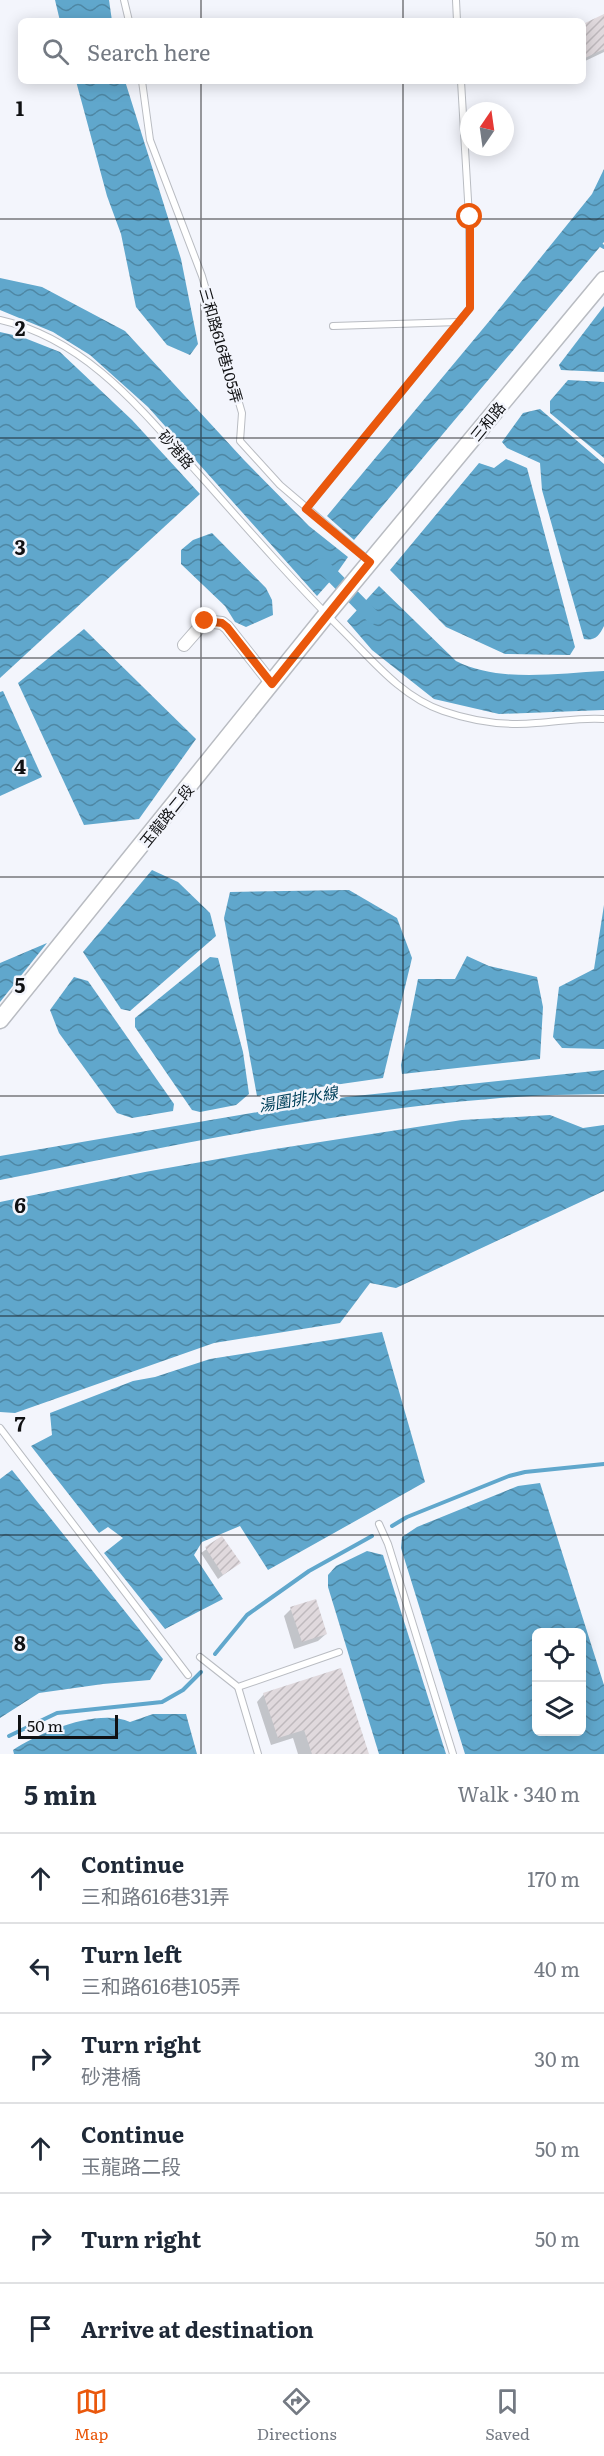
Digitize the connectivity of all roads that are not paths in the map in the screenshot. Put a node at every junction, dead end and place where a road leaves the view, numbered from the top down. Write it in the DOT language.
graph roads {
  1 [pos="124,0"];
  2 [pos="456,0"];
  3 [pos="128,18"];
  4 [pos="457,18"];
  5 [pos="142,84"];
  6 [pos="461,84"];
  7 [pos="604,280"];
  8 [pos="0,320"];
  9 [pos="459,322"];
  10 [pos="333,326"];
  11 [pos="306,509"];
  12 [pos="370,562"];
  13 [pos="329,613"];
  14 [pos="184,645"];
  15 [pos="272,684"];
  16 [pos="604,719"];
  17 [pos="0,1020"];
  18 [pos="0,1428"];
  19 [pos="379,1524"];
  20 [pos="339,1652"];
  21 [pos="200,1657"];
  22 [pos="188,1675"];
  23 [pos="238,1687"];
  24 [pos="258,1754"];
  25 [pos="453,1754"];
  1 -- 3 [label="lane"];
  2 -- 4 [label="lane"];
  5 -- 11 [label="lane, 三和路616巷105弄"];
  6 -- 9 [label="lane"];
  7 -- 12 [label="main road, 三和路"];
  8 -- 13 [label="lane, 砂港路"];
  9 -- 10 [label="lane"];
  9 -- 11 [label="lane"];
  11 -- 12 [label="lane, 三和路616巷105弄"];
  12 -- 13 [label="main road, 三和路"];
  13 -- 15 [label="main road, 玉龍路二段"];
  13 -- 16 [label="lane, 砂港路"];
  14 -- 15 [label="street"];
  15 -- 17 [label="main road, 玉龍路二段"];
  18 -- 22 [label="lane"];
  19 -- 25 [label="lane"];
  20 -- 23 [label="lane"];
  21 -- 23 [label="lane"];
  23 -- 24 [label="lane"];
}
